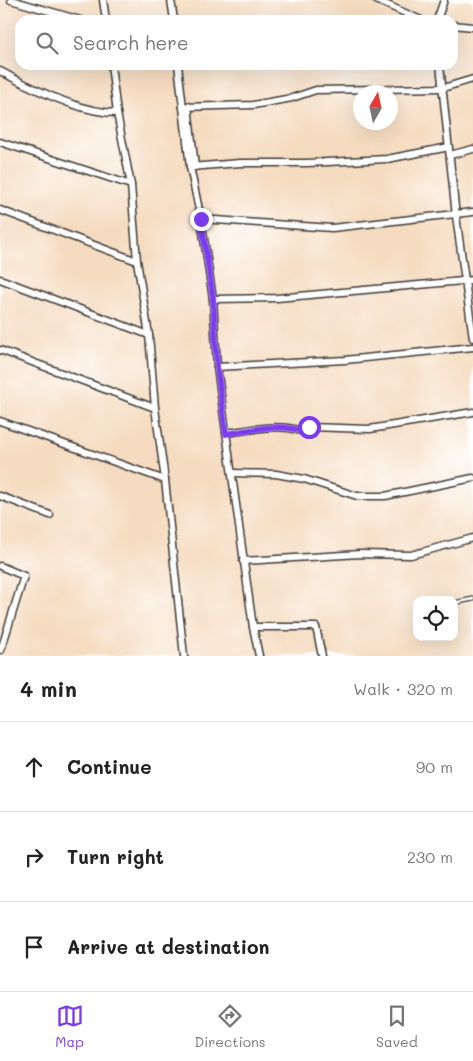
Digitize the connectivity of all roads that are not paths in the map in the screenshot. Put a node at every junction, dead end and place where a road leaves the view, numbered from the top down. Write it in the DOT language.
graph roads {
  1 [pos="11,0"];
  2 [pos="103,0"];
  3 [pos="171,0"];
  4 [pos="376,0"];
  5 [pos="444,0"];
  6 [pos="63,15"];
  7 [pos="105,15"];
  8 [pos="173,15"];
  9 [pos="410,15"];
  10 [pos="439,15"];
  11 [pos="458,25"];
  12 [pos="473,27"];
  13 [pos="112,70"];
  14 [pos="179,70"];
  15 [pos="441,70"];
  16 [pos="0,71"];
  17 [pos="473,79"];
  18 [pos="443,88"];
  19 [pos="185,106"];
  20 [pos="117,113"];
  21 [pos="0,142"];
  22 [pos="473,150"];
  23 [pos="450,151"];
  24 [pos="192,167"];
  25 [pos="131,185"];
  26 [pos="0,210"];
  27 [pos="473,212"];
  28 [pos="456,216"];
  29 [pos="201,219"];
  30 [pos="137,261"];
  31 [pos="0,279"];
  32 [pos="473,280"];
  33 [pos="465,281"];
  34 [pos="213,298"];
  35 [pos="149,335"];
  36 [pos="473,338"];
  37 [pos="473,347"];
  38 [pos="0,350"];
  39 [pos="217,367"];
  40 [pos="155,408"];
  41 [pos="473,412"];
  42 [pos="0,421"];
  43 [pos="226,434"];
  44 [pos="232,473"];
  45 [pos="473,478"];
  46 [pos="165,480"];
  47 [pos="0,496"];
  48 [pos="50,515"];
  49 [pos="473,538"];
  50 [pos="244,561"];
  51 [pos="0,566"];
  52 [pos="473,599"];
  53 [pos="458,602"];
  54 [pos="252,627"];
  55 [pos="1,650"];
  56 [pos="184,656"];
  57 [pos="259,656"];
  58 [pos="322,656"];
  1 -- 6 [label="street"];
  2 -- 7 [label="street"];
  3 -- 8 [label="street"];
  4 -- 9 [label="street"];
  5 -- 10 [label="street"];
  11 -- 12 [label="street"];
  13 -- 20 [label="street"];
  14 -- 19 [label="street"];
  15 -- 18 [label="street"];
  16 -- 20 [label="street"];
  17 -- 18 [label="street"];
  18 -- 19 [label="street"];
  18 -- 23 [label="street"];
  19 -- 24 [label="street"];
  20 -- 25 [label="street"];
  21 -- 25 [label="street"];
  22 -- 23 [label="street"];
  23 -- 24 [label="street"];
  23 -- 28 [label="street"];
  24 -- 29 [label="street"];
  25 -- 30 [label="street"];
  26 -- 30 [label="street"];
  27 -- 28 [label="street"];
  28 -- 29 [label="street"];
  28 -- 33 [label="street"];
  29 -- 34 [label="street"];
  30 -- 35 [label="street"];
  31 -- 35 [label="street"];
  32 -- 33 [label="street"];
  33 -- 34 [label="street"];
  33 -- 36 [label="street"];
  34 -- 39 [label="street"];
  35 -- 40 [label="street"];
  37 -- 39 [label="street"];
  38 -- 40 [label="street"];
  39 -- 43 [label="street"];
  40 -- 46 [label="street"];
  41 -- 43 [label="street"];
  42 -- 46 [label="street"];
  43 -- 44 [label="street"];
  44 -- 45 [label="street"];
  44 -- 50 [label="street"];
  46 -- 56 [label="street"];
  47 -- 48 [label="street"];
  49 -- 50 [label="street"];
  50 -- 54 [label="street"];
  51 -- 55 [label="street"];
  52 -- 53 [label="lane"];
  54 -- 57 [label="street"];
  54 -- 58 [label="street"];
}
